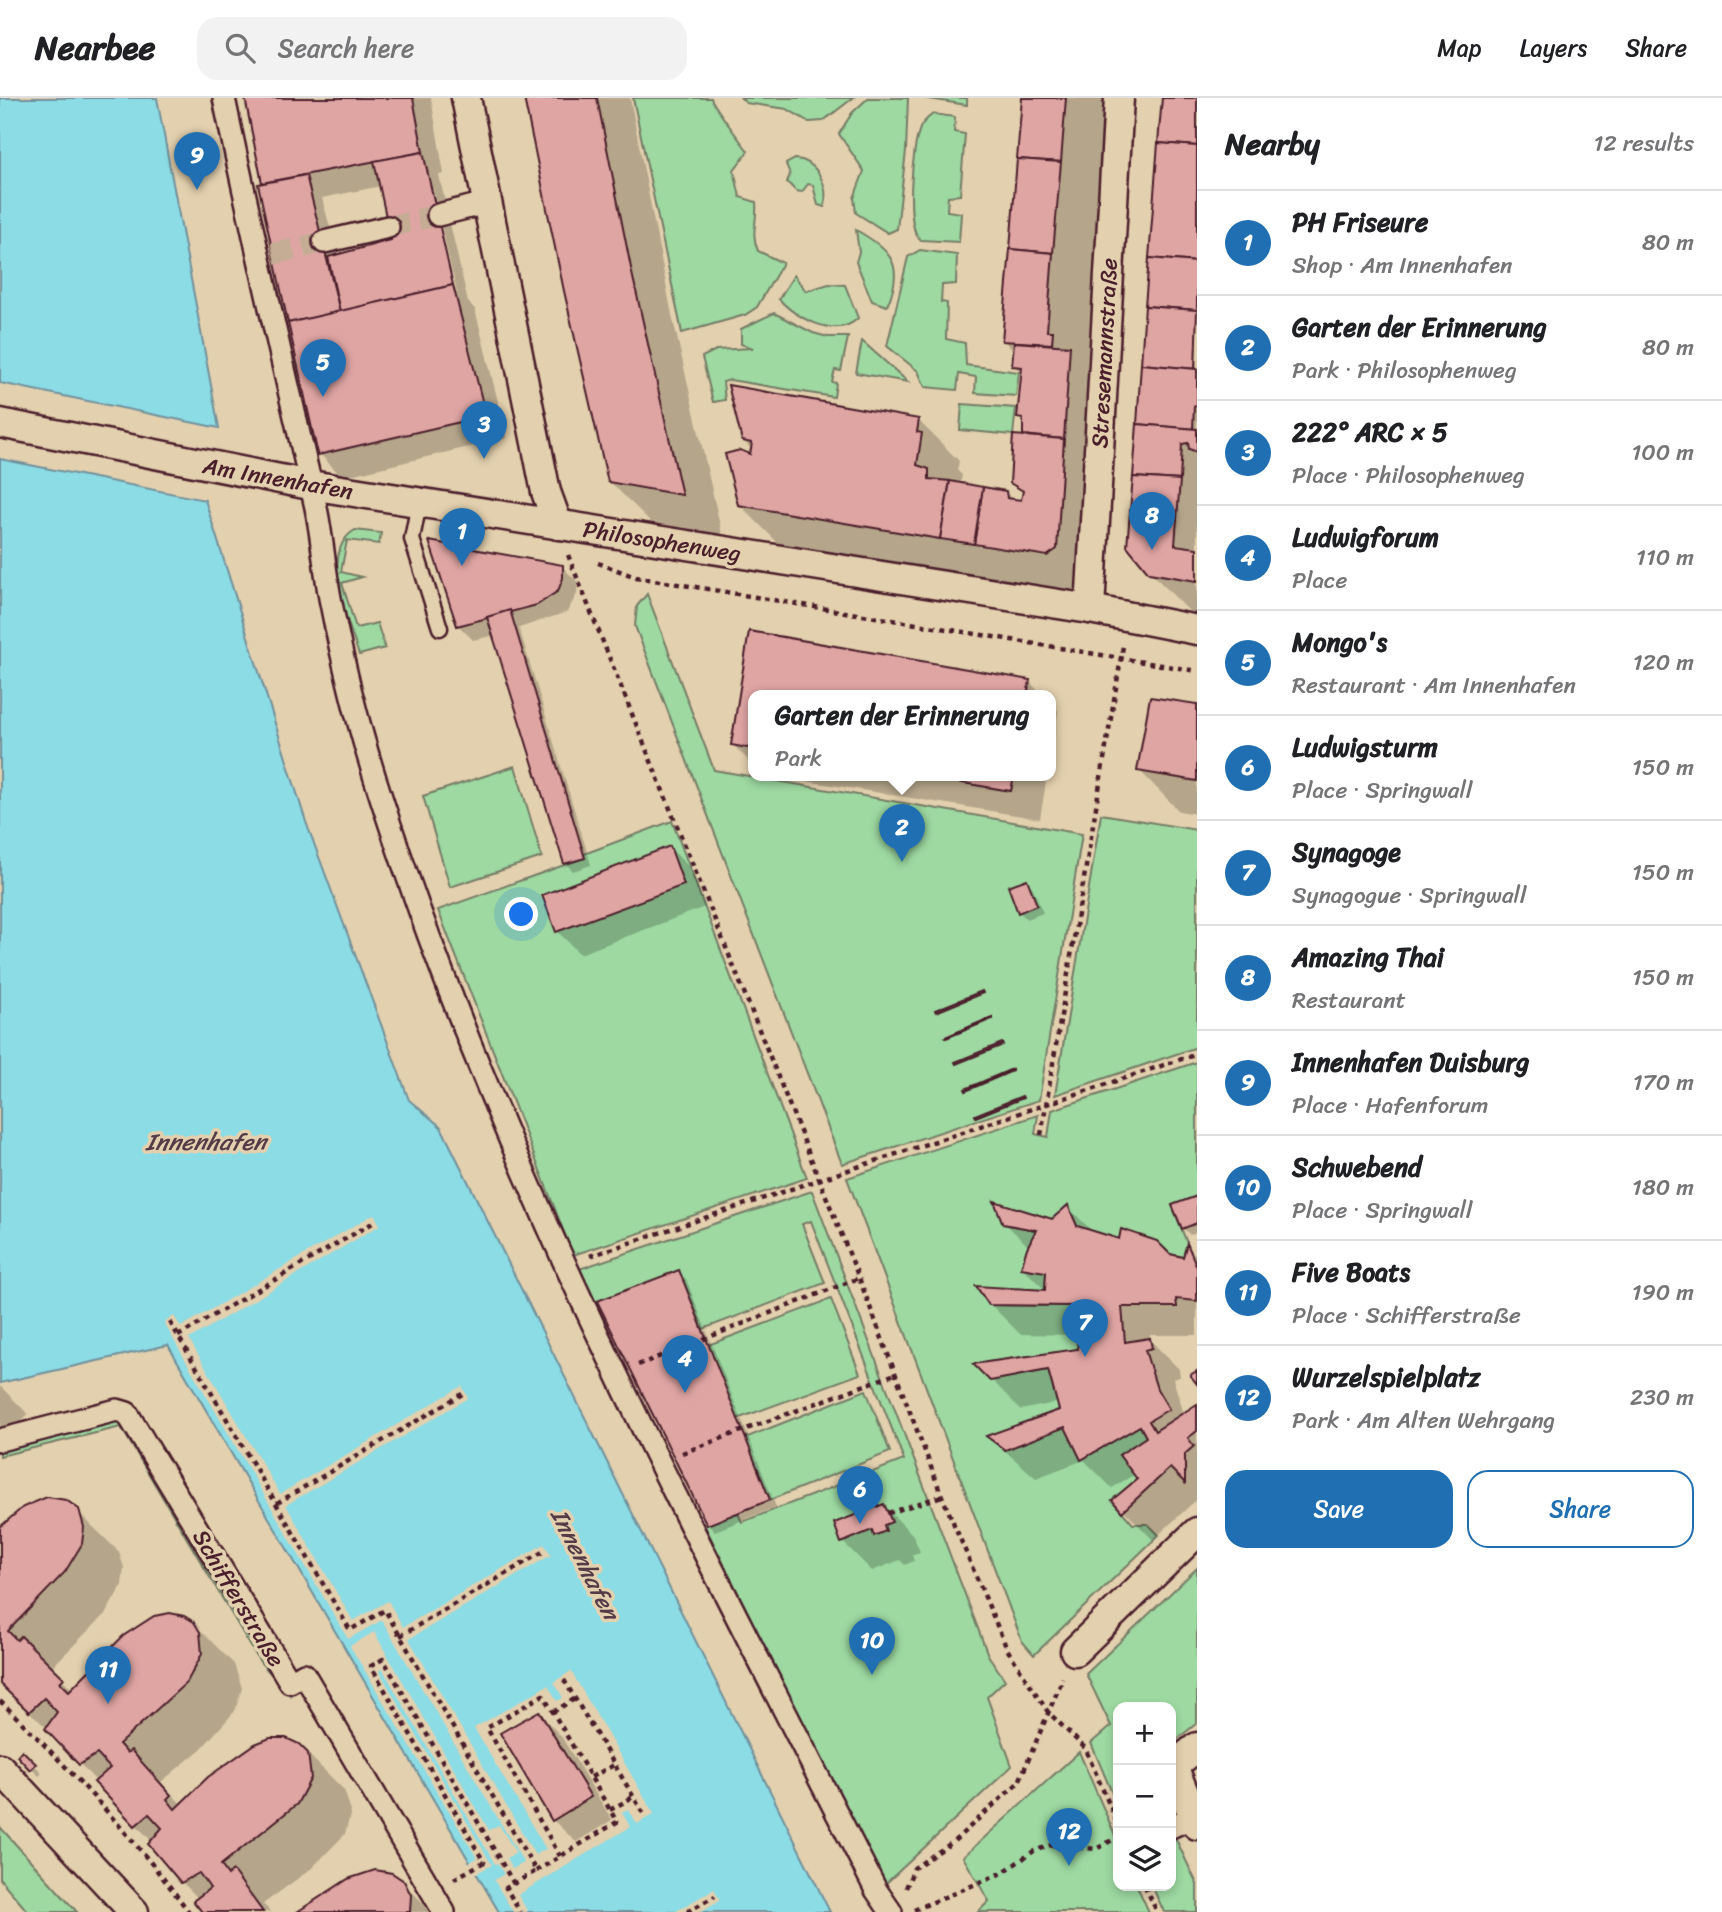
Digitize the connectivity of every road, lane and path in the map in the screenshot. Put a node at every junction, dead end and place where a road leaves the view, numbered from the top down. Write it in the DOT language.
graph roads {
  1 [pos="224,98"];
  2 [pos="466,98"];
  3 [pos="1119,98"];
  4 [pos="486,204"];
  5 [pos="438,215"];
  6 [pos="388,227"];
  7 [pos="324,242"];
  8 [pos="0,423"];
  9 [pos="302,484"];
  10 [pos="419,503"];
  11 [pos="558,525"];
  12 [pos="576,555"];
  13 [pos="588,559"];
  14 [pos="1090,609"];
  15 [pos="440,628"];
  16 [pos="1197,630"];
  17 [pos="1121,657"];
  18 [pos="1197,671"];
  19 [pos="1197,1054"];
  20 [pos="1046,1105"];
  21 [pos="1041,1135"];
  22 [pos="820,1180"];
  23 [pos="376,1221"];
  24 [pos="566,1265"];
  25 [pos="859,1278"];
  26 [pos="170,1322"];
  27 [pos="178,1336"];
  28 [pos="630,1368"];
  29 [pos="895,1374"];
  30 [pos="464,1393"];
  31 [pos="0,1440"];
  32 [pos="673,1457"];
  33 [pos="942,1496"];
  34 [pos="277,1503"];
  35 [pos="888,1513"];
  36 [pos="1197,1532"];
  37 [pos="546,1550"];
  38 [pos="400,1636"];
  39 [pos="1075,1651"];
  40 [pos="564,1680"];
  41 [pos="576,1698"];
  42 [pos="0,1701"];
  43 [pos="553,1712"];
  44 [pos="1048,1712"];
  45 [pos="1197,1746"];
  46 [pos="616,1764"];
  47 [pos="0,1768"];
  48 [pos="591,1777"];
  49 [pos="633,1797"];
  50 [pos="610,1810"];
  51 [pos="1113,1813"];
  52 [pos="645,1816"];
  53 [pos="1187,1823"];
  54 [pos="1113,1840"];
  55 [pos="560,1856"];
  56 [pos="536,1871"];
  57 [pos="514,1884"];
  58 [pos="443,1886"];
  59 [pos="906,1890"];
  60 [pos="1147,1891"];
  61 [pos="715,1896"];
  62 [pos="134,1912"];
  63 [pos="188,1912"];
  64 [pos="444,1912"];
  65 [pos="520,1912"];
  66 [pos="687,1912"];
  67 [pos="891,1912"];
  68 [pos="911,1912"];
  69 [pos="1157,1912"];
  1 -- 9 [label="street"];
  2 -- 4 [label="street, Philosophenweg"];
  3 -- 14 [label="street, Stresemannstraße"];
  4 -- 5 [label="street"];
  4 -- 11 [label="street, Philosophenweg"];
  6 -- 7 [label="street"];
  8 -- 9 [label="street, Am Innenhafen"];
  9 -- 10 [label="street, Am Innenhafen"];
  9 -- 24 [label="street"];
  10 -- 11 [label="street, Am Innenhafen"];
  10 -- 15 [label="lane"];
  11 -- 14 [label="street, Philosophenweg"];
  12 -- 22 [label="path"];
  13 -- 17 [label="path"];
  14 -- 16 [label="street, Philosophenweg"];
  17 -- 18 [label="path"];
  17 -- 20 [label="path"];
  19 -- 20 [label="path"];
  20 -- 21 [label="path"];
  20 -- 22 [label="path"];
  22 -- 24 [label="path"];
  22 -- 25 [label="path"];
  23 -- 27 [label="path"];
  24 -- 67 [label="street"];
  25 -- 28 [label="path"];
  25 -- 29 [label="path"];
  26 -- 27 [label="path"];
  27 -- 34 [label="path"];
  29 -- 32 [label="path"];
  29 -- 33 [label="path"];
  30 -- 34 [label="path"];
  31 -- 64 [label="street, Schifferstraße"];
  33 -- 35 [label="path"];
  33 -- 44 [label="path"];
  34 -- 38 [label="path"];
  36 -- 39 [label="street"];
  37 -- 38 [label="path"];
  38 -- 56 [label="path"];
  39 -- 44 [label="path"];
  40 -- 41 [label="path"];
  41 -- 43 [label="path"];
  41 -- 46 [label="path"];
  42 -- 63 [label="path"];
  43 -- 48 [label="path"];
  43 -- 55 [label="path"];
  44 -- 51 [label="path"];
  44 -- 59 [label="path"];
  45 -- 53 [label="street"];
  46 -- 48 [label="path"];
  46 -- 49 [label="path"];
  47 -- 62 [label="street"];
  48 -- 50 [label="path"];
  49 -- 50 [label="path"];
  49 -- 52 [label="path"];
  50 -- 55 [label="path"];
  54 -- 68 [label="path"];
  55 -- 56 [label="path"];
  56 -- 57 [label="path"];
  57 -- 58 [label="path"];
  57 -- 65 [label="path"];
  60 -- 69 [label="path"];
  61 -- 66 [label="path"];
}
